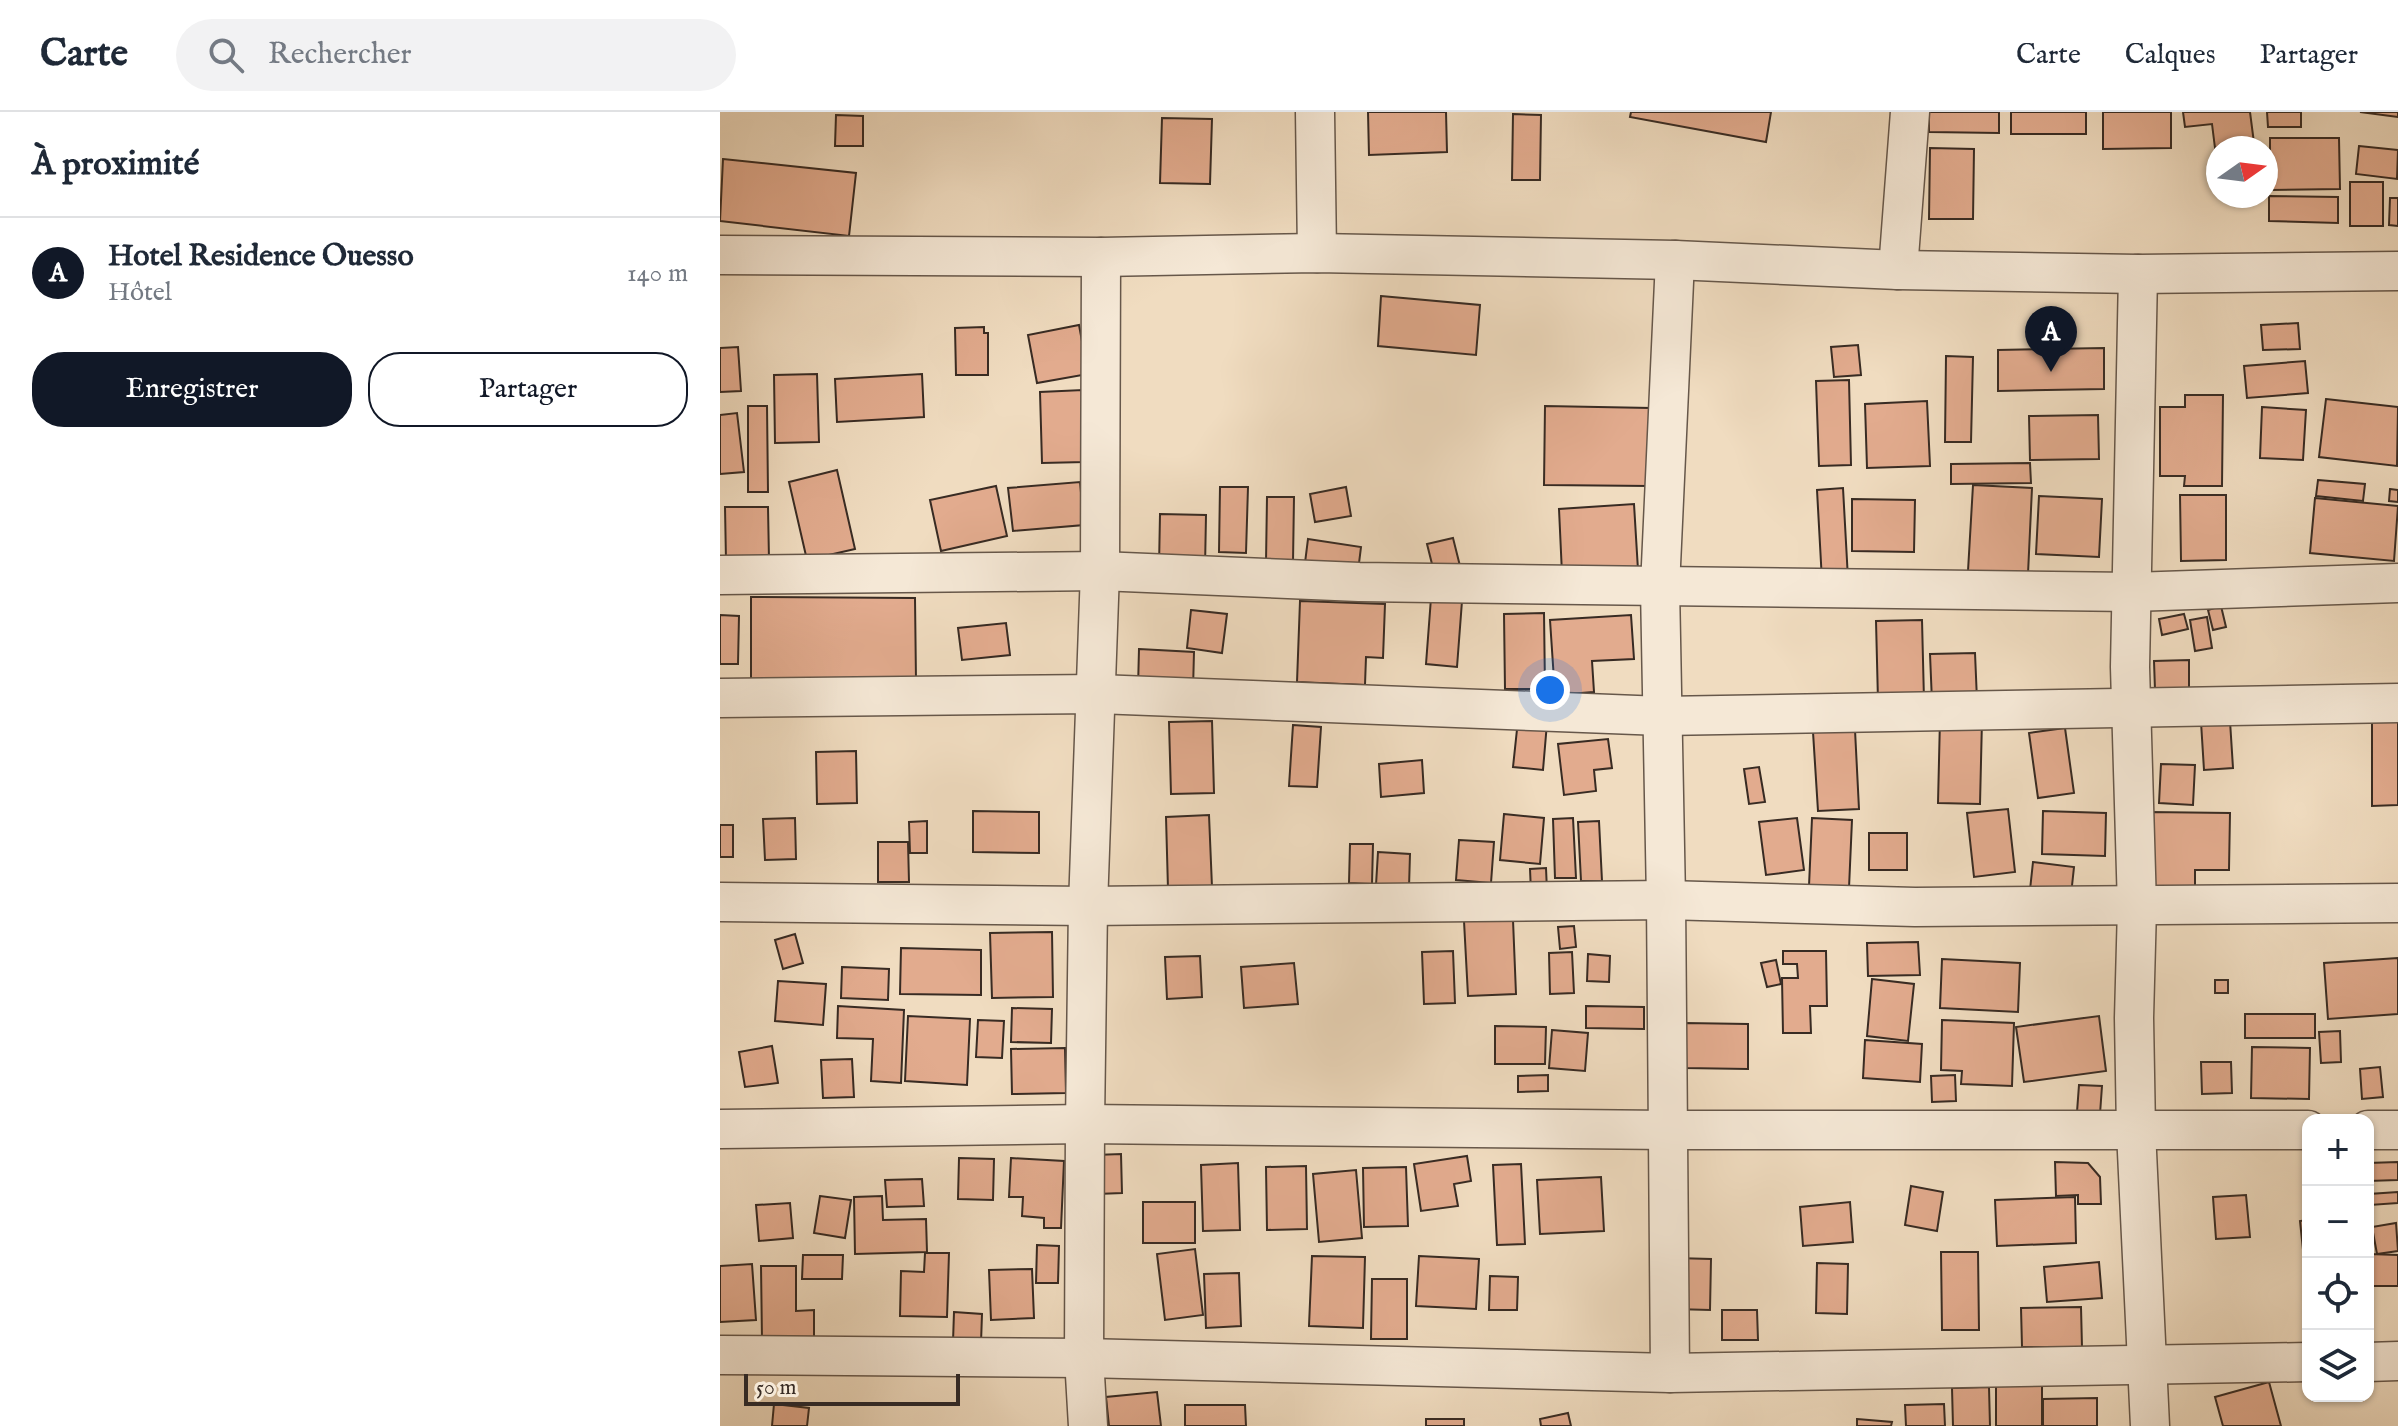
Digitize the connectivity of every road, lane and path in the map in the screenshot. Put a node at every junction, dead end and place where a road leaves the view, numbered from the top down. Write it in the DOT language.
graph roads {
  1 [pos="1315,112"];
  2 [pos="1910,112"];
  3 [pos="1317,253"];
  4 [pos="720,255"];
  5 [pos="1101,257"];
  6 [pos="1675,260"];
  7 [pos="1898,270"];
  8 [pos="2398,271"];
  9 [pos="2138,274"];
  10 [pos="1100,571"];
  11 [pos="720,575"];
  12 [pos="2398,583"];
  13 [pos="1660,587"];
  14 [pos="2132,592"];
  15 [pos="1098,694"];
  16 [pos="720,698"];
  17 [pos="2398,703"];
  18 [pos="2131,709"];
  19 [pos="1662,716"];
  20 [pos="1666,900"];
  21 [pos="720,902"];
  22 [pos="2398,903"];
  23 [pos="1088,906"];
  24 [pos="2137,907"];
  25 [pos="1085,1124"];
  26 [pos="720,1129"];
  27 [pos="1667,1130"];
  28 [pos="2302,1130"];
  29 [pos="2374,1130"];
  30 [pos="2398,1130"];
  31 [pos="2136,1131"];
  32 [pos="720,1355"];
  33 [pos="1084,1358"];
  34 [pos="2398,1361"];
  35 [pos="2302,1362"];
  36 [pos="2374,1362"];
  37 [pos="2146,1364"];
  38 [pos="1670,1373"];
  39 [pos="1088,1426"];
  40 [pos="2150,1426"];
  1 -- 3 [label="street"];
  2 -- 7 [label="street"];
  3 -- 5 [label="street"];
  3 -- 6 [label="street"];
  4 -- 5 [label="street"];
  5 -- 10 [label="street"];
  6 -- 7 [label="street"];
  6 -- 13 [label="street"];
  7 -- 9 [label="street"];
  8 -- 9 [label="street"];
  9 -- 14 [label="street"];
  10 -- 11 [label="street"];
  10 -- 13 [label="street"];
  10 -- 15 [label="street"];
  12 -- 14 [label="street"];
  13 -- 14 [label="street"];
  13 -- 19 [label="street"];
  14 -- 18 [label="street"];
  15 -- 16 [label="street"];
  15 -- 19 [label="street"];
  15 -- 23 [label="street"];
  17 -- 18 [label="street"];
  18 -- 19 [label="street"];
  18 -- 24 [label="street"];
  19 -- 20 [label="street"];
  20 -- 23 [label="street"];
  20 -- 24 [label="street"];
  20 -- 27 [label="street"];
  21 -- 23 [label="street"];
  22 -- 24 [label="street"];
  23 -- 25 [label="street"];
  24 -- 31 [label="street"];
  25 -- 26 [label="street"];
  25 -- 27 [label="street"];
  25 -- 33 [label="street"];
  27 -- 31 [label="street"];
  27 -- 38 [label="street"];
  28 -- 31 [label="street"];
  29 -- 30 [label="street"];
  31 -- 37 [label="street"];
  32 -- 33 [label="street"];
  33 -- 38 [label="street"];
  33 -- 39 [label="street"];
  34 -- 36 [label="street"];
  35 -- 37 [label="street"];
  37 -- 38 [label="street"];
  37 -- 40 [label="street"];
}
